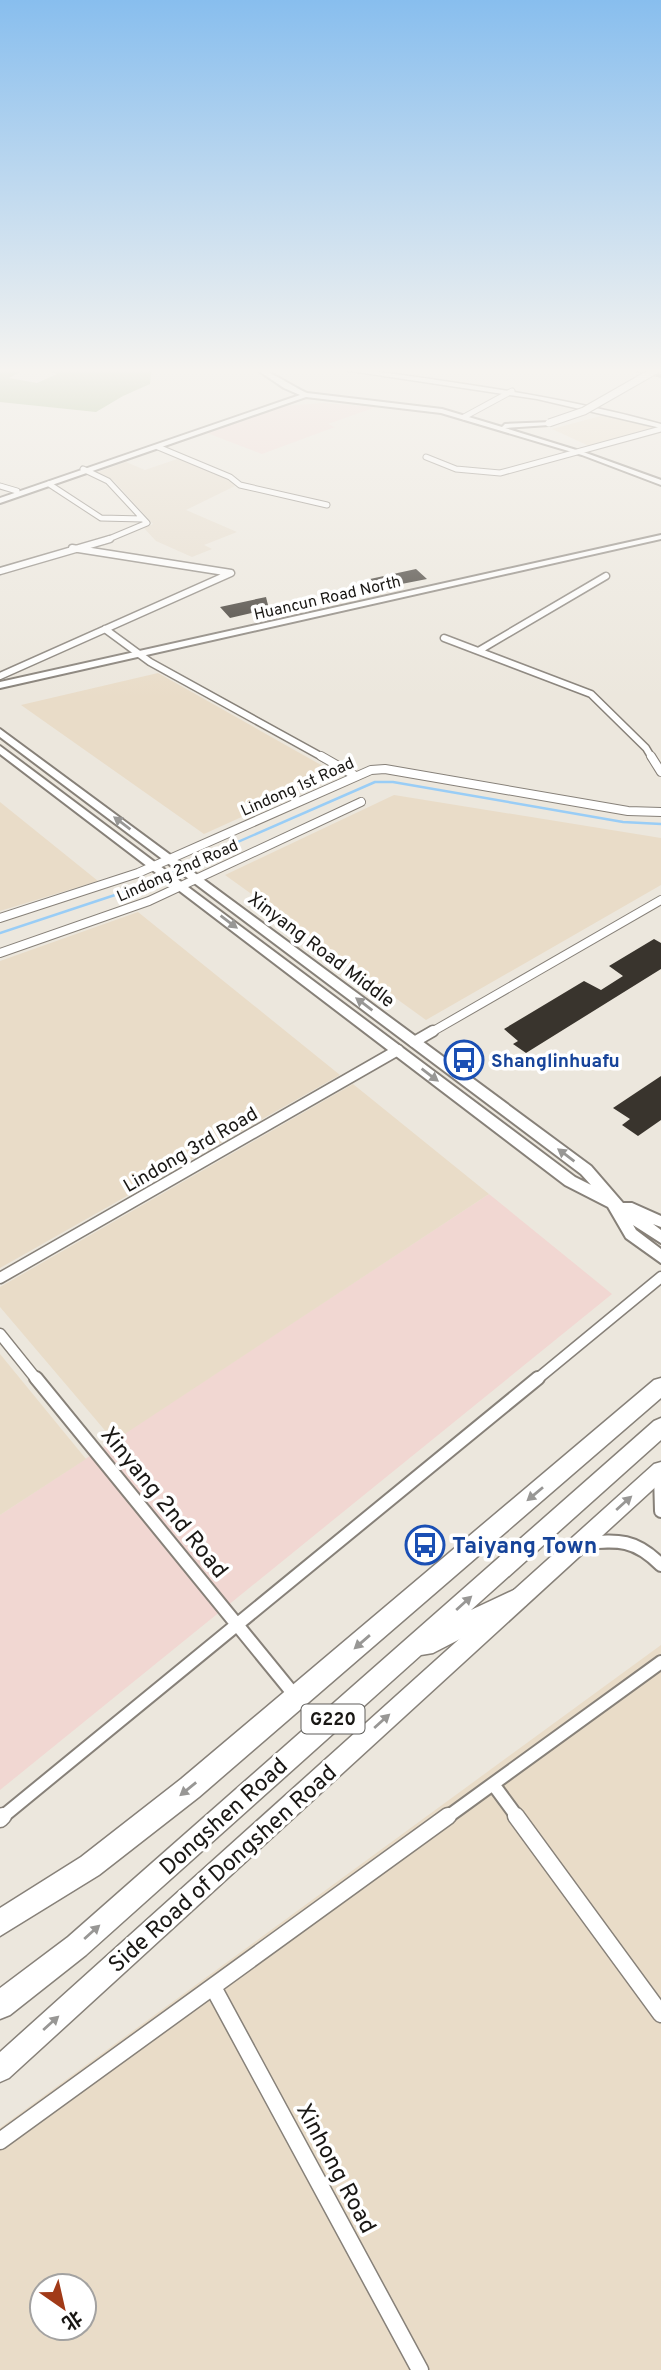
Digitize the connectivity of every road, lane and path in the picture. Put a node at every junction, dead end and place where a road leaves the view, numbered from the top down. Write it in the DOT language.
graph roads {
  1 [pos="60,478"];
  2 [pos="65,478"];
  3 [pos="101,478"];
  4 [pos="231,478"];
  5 [pos="49,484"];
  6 [pos="0,486"];
  7 [pos="17,491"];
  8 [pos="0,499"];
  9 [pos="327,505"];
  10 [pos="143,519"];
  11 [pos="661,537"];
  12 [pos="72,548"];
  13 [pos="0,570"];
  14 [pos="606,576"];
  15 [pos="105,629"];
  16 [pos="444,638"];
  17 [pos="480,650"];
  18 [pos="139,654"];
  19 [pos="0,676"];
  20 [pos="0,685"];
  21 [pos="0,732"];
  22 [pos="0,749"];
  23 [pos="661,772"];
  24 [pos="354,775"];
  25 [pos="361,802"];
  26 [pos="661,812"];
  27 [pos="173,861"];
  28 [pos="158,868"];
  29 [pos="193,877"];
  30 [pos="178,883"];
  31 [pos="661,900"];
  32 [pos="0,918"];
  33 [pos="0,953"];
  34 [pos="414,1042"];
  35 [pos="398,1050"];
  36 [pos="613,1203"];
  37 [pos="661,1222"];
  38 [pos="661,1238"];
  39 [pos="661,1257"];
  40 [pos="661,1277"];
  41 [pos="0,1278"];
  42 [pos="0,1334"];
  43 [pos="661,1386"];
  44 [pos="661,1427"];
  45 [pos="660,1471"];
  46 [pos="661,1511"];
  47 [pos="580,1543"];
  48 [pos="661,1564"];
  49 [pos="518,1598"];
  50 [pos="238,1625"];
  51 [pos="403,1656"];
  52 [pos="661,1662"];
  53 [pos="296,1698"];
  54 [pos="493,1784"];
  55 [pos="0,1819"];
  56 [pos="1,1923"];
  57 [pos="213,1987"];
  58 [pos="0,2005"];
  59 [pos="661,2014"];
  60 [pos="0,2068"];
  61 [pos="0,2141"];
  62 [pos="420,2370"];
  1 -- 7 [label="main road"];
  2 -- 5 [label="main road"];
  3 -- 10 [label="street"];
  4 -- 9 [label="street"];
  5 -- 8 [label="main road"];
  5 -- 10 [label="street"];
  6 -- 7 [label="street"];
  7 -- 8 [label="main road"];
  10 -- 12 [label="street"];
  11 -- 18 [label="main road, Huancun Road North"];
  12 -- 13 [label="street"];
  12 -- 15 [label="street"];
  14 -- 17 [label="street"];
  15 -- 18 [label="street"];
  15 -- 19 [label="street"];
  16 -- 17 [label="street"];
  17 -- 23 [label="street"];
  18 -- 20 [label="main road, Huancun Road North"];
  18 -- 24 [label="street"];
  27 -- 21 [label="main road, Xinyang Road Middle, one-way"];
  22 -- 28 [label="main road, Xinyang Road Middle"];
  24 -- 26 [label="street, Lindong 1st Road"];
  24 -- 27 [label="street, Lindong 1st Road"];
  25 -- 29 [label="street, Lindong 2nd Road"];
  27 -- 28 [label="street, Lindong 1st Road"];
  27 -- 29 [label="main road, Xinyang Road Middle"];
  28 -- 30 [label="main road, Xinyang Road Middle"];
  28 -- 32 [label="street, Lindong 1st Road"];
  29 -- 30 [label="street, Lindong 2nd Road"];
  34 -- 29 [label="main road, Xinyang Road Middle, one-way"];
  30 -- 33 [label="street, Lindong 2nd Road"];
  30 -- 35 [label="main road, Xinyang Road Middle, one-way"];
  31 -- 34 [label="street"];
  36 -- 34 [label="main road, Xinyang Road Middle, one-way"];
  35 -- 36 [label="main road, Xinyang Road Middle, one-way"];
  35 -- 41 [label="street, Lindong 3rd Road"];
  36 -- 37 [label="main road"];
  36 -- 38 [label="main road, Xinyang Road Middle"];
  36 -- 39 [label="main road"];
  40 -- 50 [label="street"];
  42 -- 50 [label="street, Xinyang 2nd Road"];
  43 -- 53 [label="highway, Dongshen Road / G220, one-way"];
  51 -- 44 [label="highway, Dongshen Road / G220, one-way"];
  45 -- 46 [label="street"];
  47 -- 45 [label="main road, Side Road of Dongshen Road, one-way"];
  47 -- 48 [label="street"];
  47 -- 49 [label="main road, Side Road of Dongshen Road"];
  49 -- 51 [label="highway"];
  60 -- 49 [label="main road, Side Road of Dongshen Road, one-way"];
  50 -- 53 [label="street, Xinyang 2nd Road"];
  50 -- 55 [label="street"];
  58 -- 51 [label="highway, Dongshen Road / G220, one-way"];
  52 -- 54 [label="street"];
  53 -- 56 [label="highway, Dongshen Road / G220, one-way"];
  54 -- 57 [label="street"];
  54 -- 59 [label="street"];
  57 -- 61 [label="street"];
  57 -- 62 [label="street, Xinhong Road"];
}
